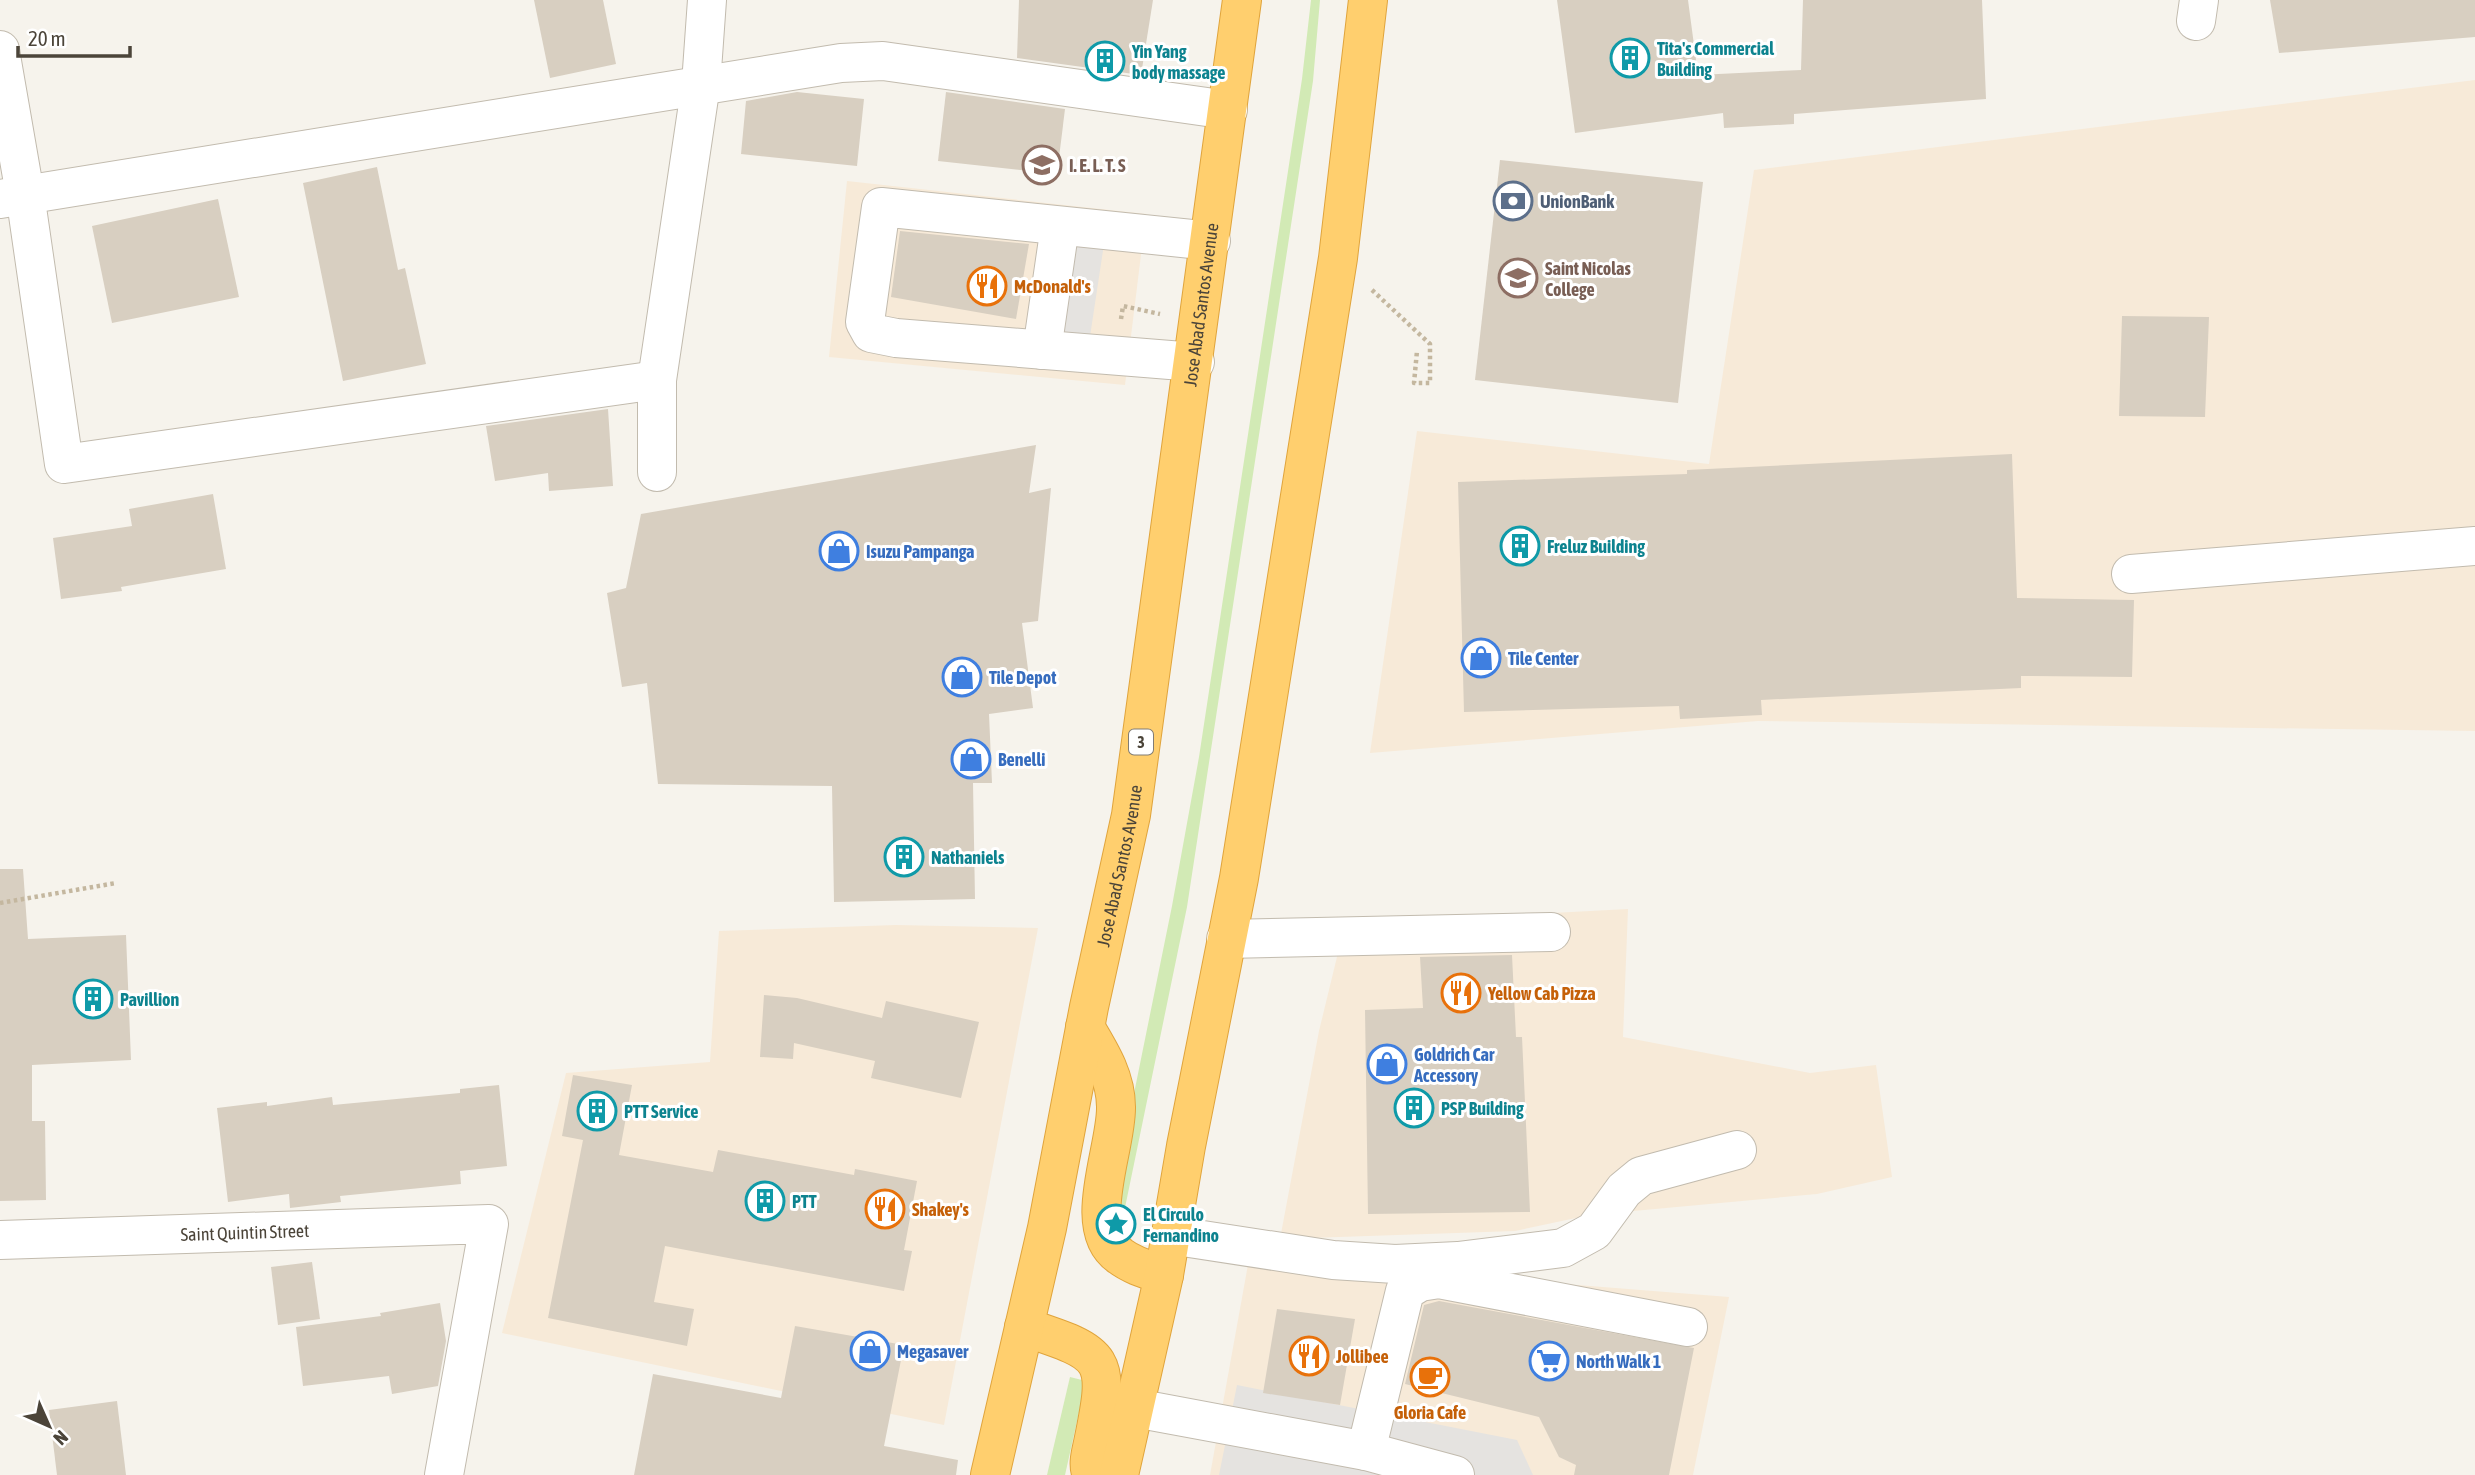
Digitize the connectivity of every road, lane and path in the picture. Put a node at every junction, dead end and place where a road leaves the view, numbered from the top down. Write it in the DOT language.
graph roads {
  1 [pos="707,0"];
  2 [pos="1242,0"];
  3 [pos="1368,0"];
  4 [pos="0,50"];
  5 [pos="701,84"];
  6 [pos="1228,110"];
  7 [pos="12,196"];
  8 [pos="1060,226"];
  9 [pos="1211,241"];
  10 [pos="1338,258"];
  11 [pos="1042,350"];
  12 [pos="1417,351"];
  13 [pos="1195,362"];
  14 [pos="657,380"];
  15 [pos="657,472"];
  16 [pos="2475,546"];
  17 [pos="2132,574"];
  18 [pos="116,883"];
  19 [pos="0,903"];
  20 [pos="1551,932"];
  21 [pos="1226,939"];
  22 [pos="1085,1027"];
  23 [pos="1737,1150"];
  24 [pos="1170,1236"];
  25 [pos="0,1240"];
  26 [pos="1164,1275"];
  27 [pos="1024,1327"];
  28 [pos="1688,1327"];
  29 [pos="1135,1408"];
  30 [pos="1366,1451"];
  31 [pos="444,1475"];
  32 [pos="990,1475"];
  33 [pos="1092,1475"];
  34 [pos="1119,1475"];
  35 [pos="1455,1475"];
  1 -- 5 [label="street"];
  2 -- 6 [label="highway, Jose Abad Santos Avenue / 3"];
  3 -- 10 [label="highway"];
  4 -- 7 [label="street"];
  5 -- 6 [label="street"];
  5 -- 7 [label="street"];
  5 -- 14 [label="street"];
  6 -- 9 [label="highway, Jose Abad Santos Avenue / 3"];
  7 -- 14 [label="street"];
  8 -- 9 [label="street"];
  8 -- 11 [label="street"];
  8 -- 11 [label="street"];
  9 -- 13 [label="highway, Jose Abad Santos Avenue / 3"];
  10 -- 12 [label="path"];
  10 -- 21 [label="highway"];
  11 -- 13 [label="street"];
  13 -- 22 [label="highway, Jose Abad Santos Avenue / 3"];
  14 -- 15 [label="street"];
  16 -- 17 [label="street"];
  18 -- 19 [label="path"];
  20 -- 21 [label="street"];
  21 -- 24 [label="highway"];
  22 -- 26 [label="highway"];
  22 -- 27 [label="highway, Jose Abad Santos Avenue / 3"];
  23 -- 24 [label="street"];
  24 -- 26 [label="highway"];
  25 -- 31 [label="street, Saint Quintin Street"];
  26 -- 29 [label="highway"];
  27 -- 32 [label="highway, Jose Abad Santos Avenue / 3"];
  27 -- 33 [label="highway"];
  28 -- 30 [label="street"];
  29 -- 30 [label="street"];
  29 -- 34 [label="highway"];
  30 -- 35 [label="street"];
}
